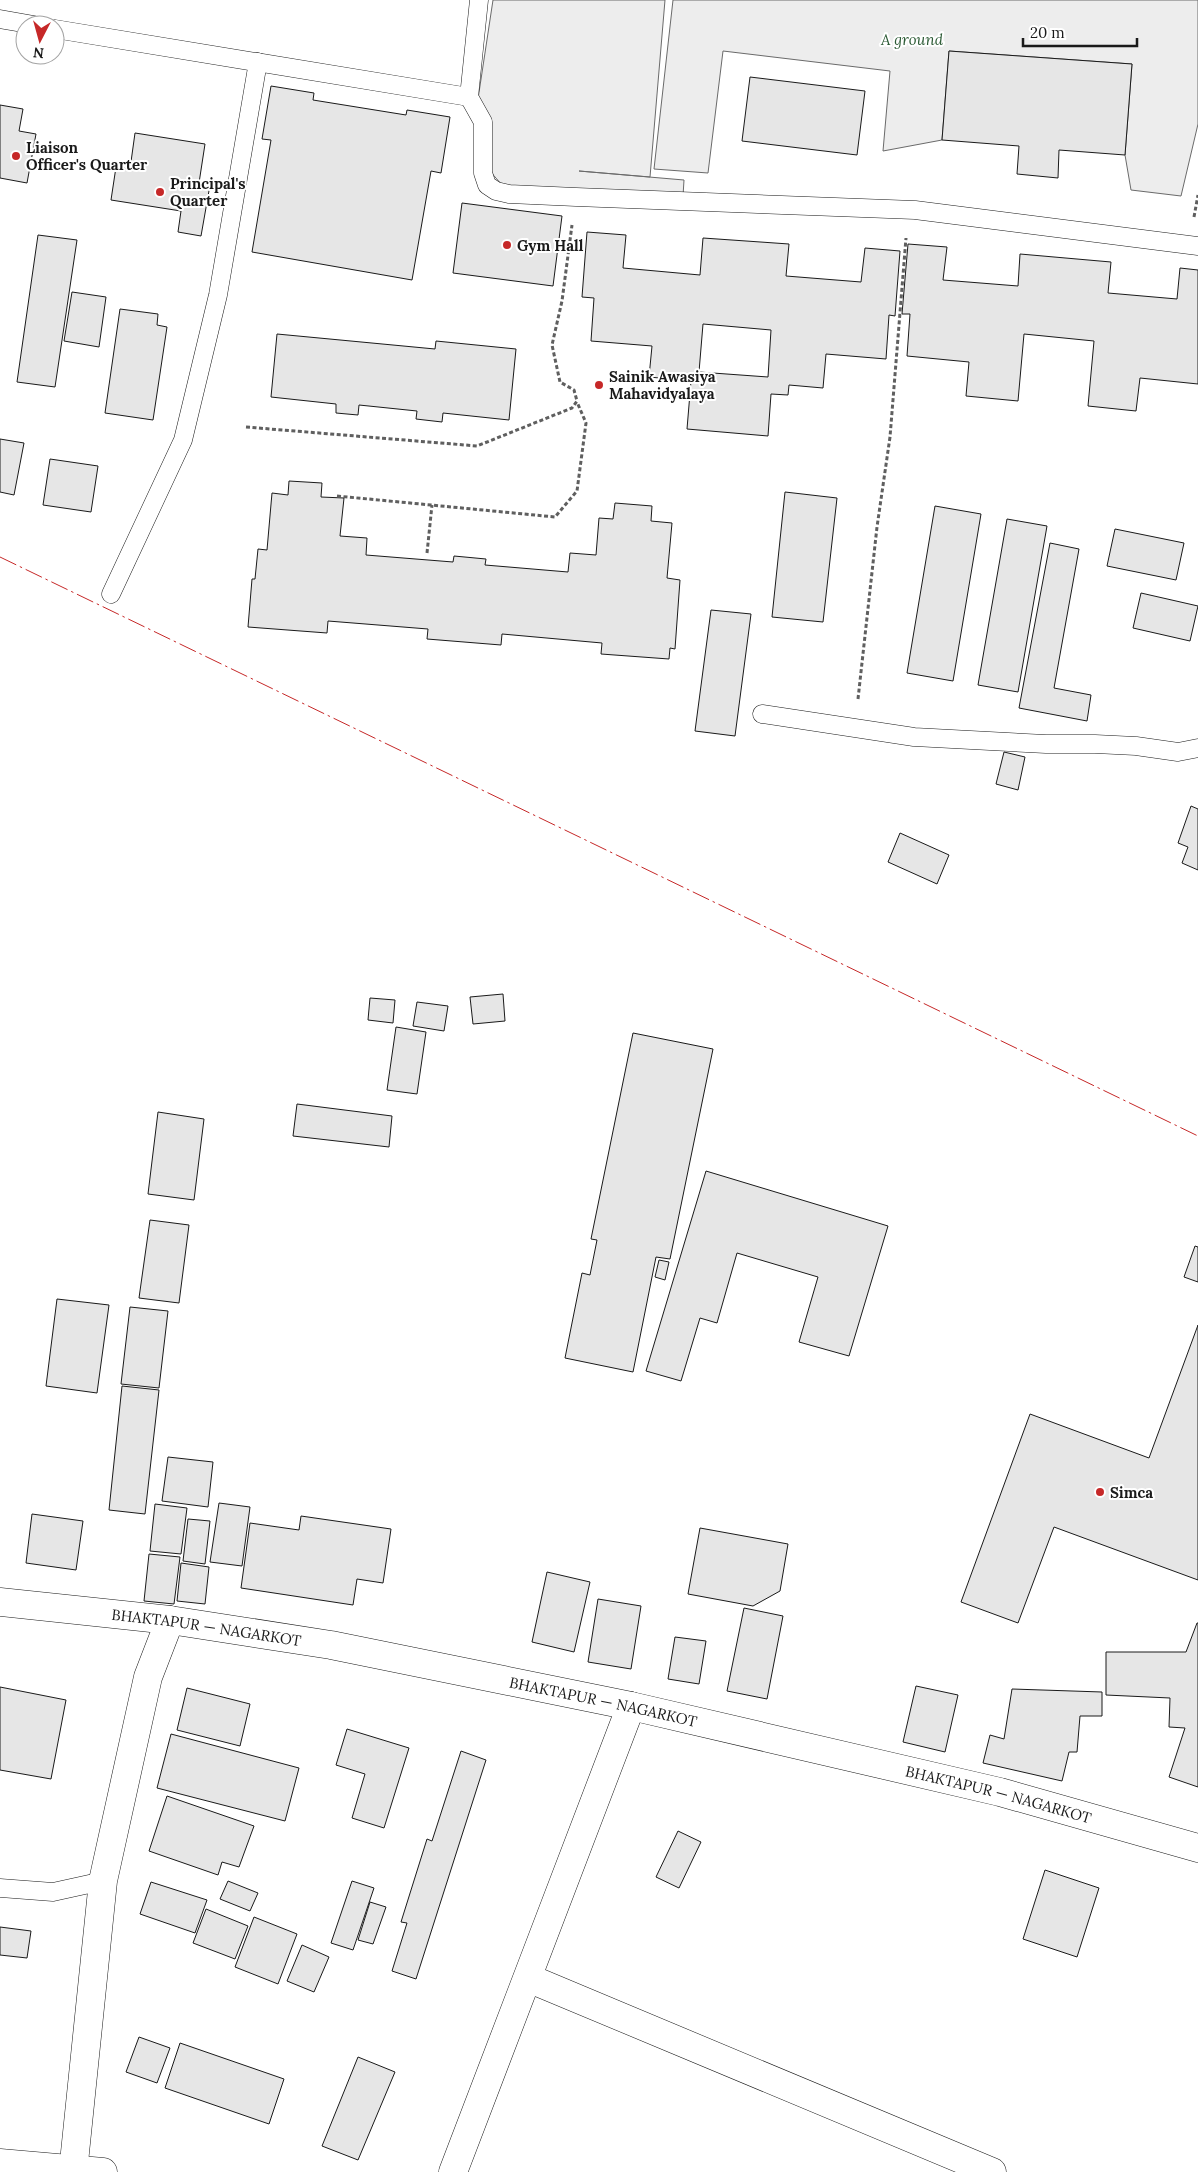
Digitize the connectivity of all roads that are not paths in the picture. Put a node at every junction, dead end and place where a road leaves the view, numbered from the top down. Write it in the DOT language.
graph roads {
  1 [pos="479,0"];
  2 [pos="0,19"];
  3 [pos="15,22"];
  4 [pos="65,30"];
  5 [pos="258,62"];
  6 [pos="469,97"];
  7 [pos="1198,246"];
  8 [pos="111,594"];
  9 [pos="762,714"];
  10 [pos="1198,748"];
  11 [pos="0,1602"];
  12 [pos="170,1620"];
  13 [pos="631,1706"];
  14 [pos="1198,1848"];
  15 [pos="103,1881"];
  16 [pos="0,1888"];
  17 [pos="528,1978"];
  18 [pos="0,2163"];
  19 [pos="73,2170"];
  20 [pos="103,2172"];
  21 [pos="453,2172"];
  22 [pos="992,2172"];
  1 -- 6 [label="lane"];
  2 -- 3 [label="lane"];
  4 -- 5 [label="lane"];
  5 -- 6 [label="lane"];
  5 -- 8 [label="lane"];
  6 -- 7 [label="lane"];
  9 -- 10 [label="lane"];
  11 -- 12 [label="street, BHAKTAPUR — NAGARKOT"];
  12 -- 13 [label="street, BHAKTAPUR — NAGARKOT"];
  12 -- 15 [label="street"];
  13 -- 14 [label="street, BHAKTAPUR — NAGARKOT"];
  13 -- 17 [label="street"];
  15 -- 16 [label="lane"];
  15 -- 19 [label="street"];
  17 -- 21 [label="street"];
  17 -- 22 [label="street"];
  18 -- 19 [label="street"];
  19 -- 20 [label="street"];
}
